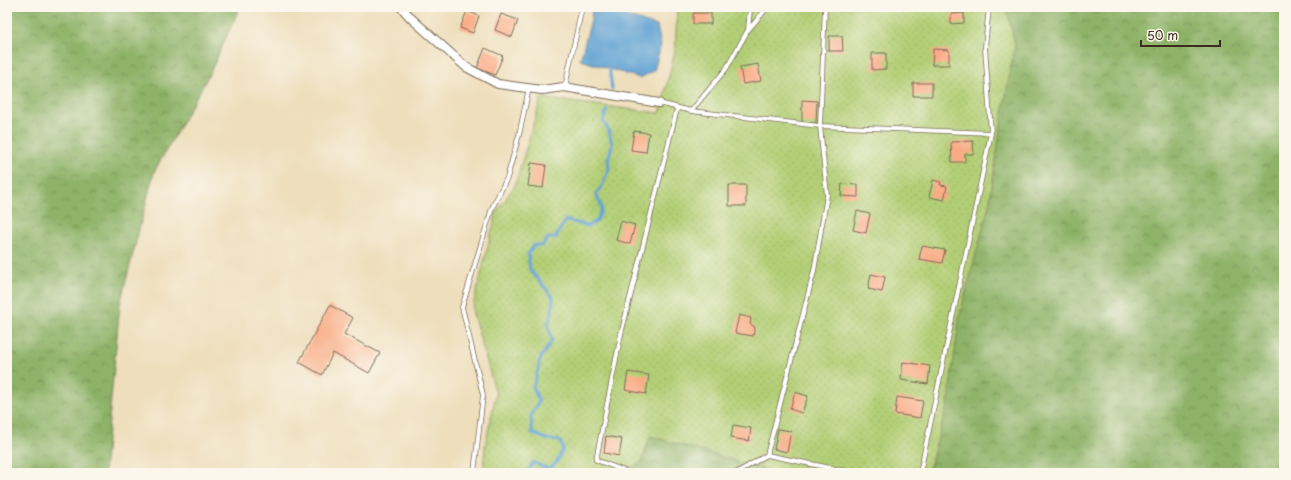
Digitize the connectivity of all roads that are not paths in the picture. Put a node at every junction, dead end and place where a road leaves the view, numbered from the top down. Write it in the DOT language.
graph roads {
  1 [pos="401,7"];
  2 [pos="582,7"];
  3 [pos="750,7"];
  4 [pos="768,7"];
  5 [pos="825,7"];
  6 [pos="988,7"];
  7 [pos="748,30"];
  8 [pos="564,87"];
  9 [pos="529,88"];
  10 [pos="659,103"];
  11 [pos="677,108"];
  12 [pos="691,111"];
  13 [pos="820,126"];
  14 [pos="991,133"];
  15 [pos="767,456"];
  16 [pos="474,473"];
  17 [pos="630,473"];
  18 [pos="736,473"];
  19 [pos="855,473"];
  20 [pos="920,473"];
  1 -- 9 [label="street"];
  2 -- 8 [label="lane"];
  3 -- 7 [label="lane"];
  4 -- 7 [label="lane"];
  5 -- 13 [label="lane"];
  6 -- 14 [label="lane"];
  7 -- 12 [label="lane"];
  8 -- 9 [label="street"];
  8 -- 10 [label="street"];
  9 -- 16 [label="lane"];
  10 -- 11 [label="lane"];
  11 -- 12 [label="lane"];
  11 -- 17 [label="lane"];
  12 -- 13 [label="lane"];
  13 -- 14 [label="lane"];
  13 -- 15 [label="lane"];
  14 -- 20 [label="lane"];
  15 -- 18 [label="lane"];
  15 -- 19 [label="lane"];
}
